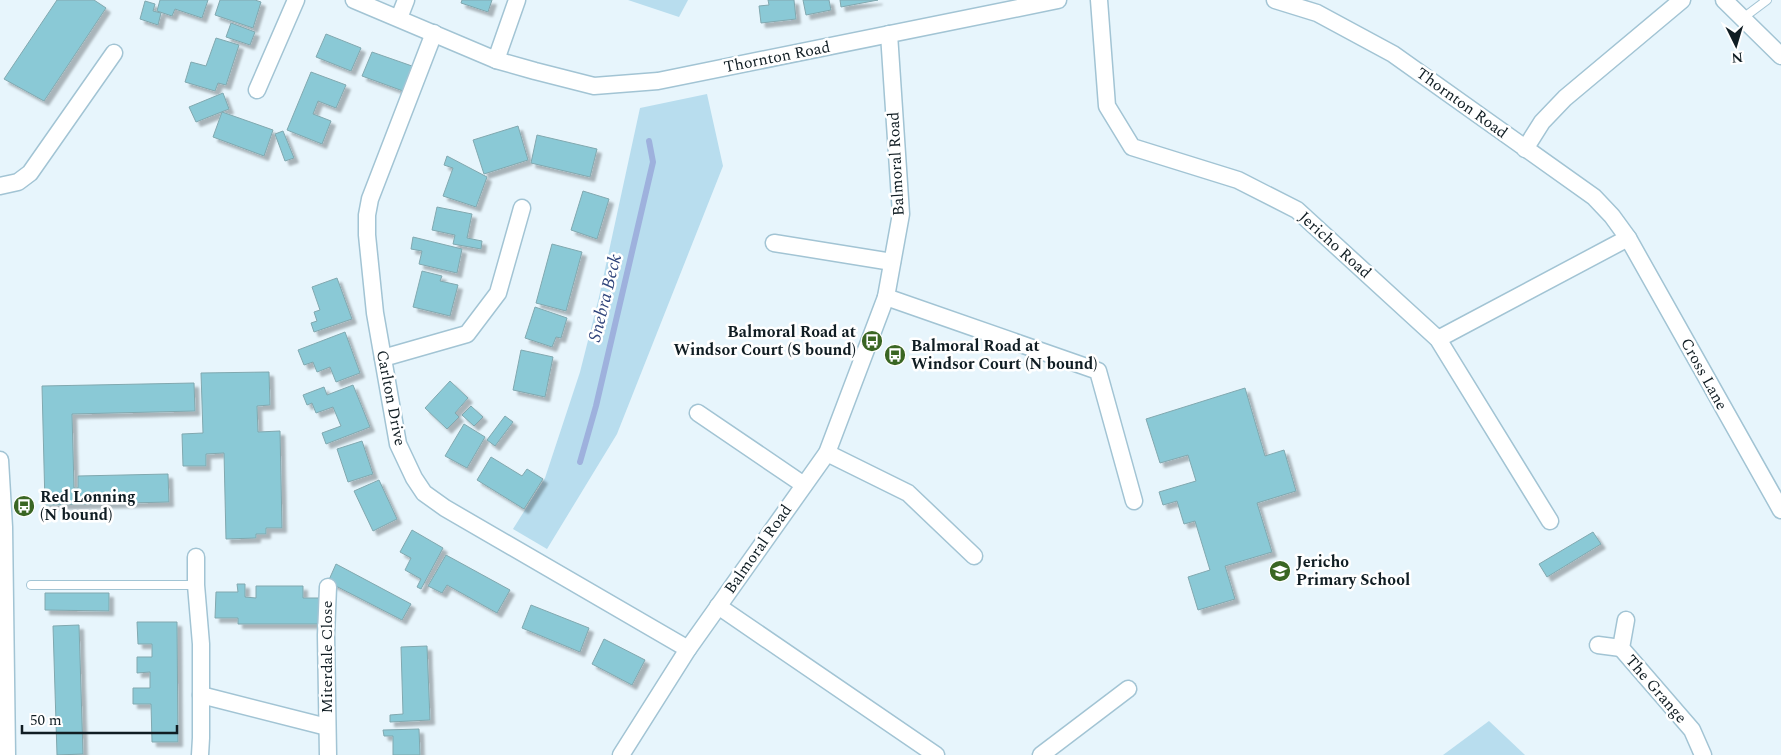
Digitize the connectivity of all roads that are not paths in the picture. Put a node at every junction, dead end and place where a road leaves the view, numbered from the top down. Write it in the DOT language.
graph roads {
  1 [pos="296,0"];
  2 [pos="354,0"];
  3 [pos="406,0"];
  4 [pos="517,0"];
  5 [pos="1058,0"];
  6 [pos="1099,0"];
  7 [pos="1275,0"];
  8 [pos="1682,0"];
  9 [pos="1724,0"];
  10 [pos="1768,0"];
  11 [pos="399,18"];
  12 [pos="1743,18"];
  13 [pos="434,33"];
  14 [pos="889,34"];
  15 [pos="114,53"];
  16 [pos="1781,56"];
  17 [pos="496,60"];
  18 [pos="257,90"];
  19 [pos="1525,149"];
  20 [pos="0,186"];
  21 [pos="522,208"];
  22 [pos="1628,238"];
  23 [pos="774,242"];
  24 [pos="892,262"];
  25 [pos="886,297"];
  26 [pos="1438,339"];
  27 [pos="383,358"];
  28 [pos="698,413"];
  29 [pos="827,453"];
  30 [pos="0,460"];
  31 [pos="804,485"];
  32 [pos="1134,501"];
  33 [pos="1781,510"];
  34 [pos="1550,521"];
  35 [pos="974,556"];
  36 [pos="196,557"];
  37 [pos="31,585"];
  38 [pos="196,585"];
  39 [pos="328,587"];
  40 [pos="718,606"];
  41 [pos="1626,620"];
  42 [pos="1598,645"];
  43 [pos="688,648"];
  44 [pos="1621,648"];
  45 [pos="1128,689"];
  46 [pos="201,695"];
  47 [pos="327,727"];
  48 [pos="7,755"];
  49 [pos="200,755"];
  50 [pos="328,755"];
  51 [pos="621,755"];
  52 [pos="936,755"];
  53 [pos="1042,755"];
  54 [pos="1703,755"];
  1 -- 18 [label="street"];
  2 -- 11 [label="street, Thornton Road"];
  3 -- 11 [label="street"];
  4 -- 17 [label="street"];
  5 -- 14 [label="street, Thornton Road"];
  6 -- 26 [label="street, Jericho Road"];
  7 -- 19 [label="street, Thornton Road"];
  8 -- 19 [label="street"];
  9 -- 12 [label="street"];
  10 -- 12 [label="lane"];
  11 -- 13 [label="street, Thornton Road"];
  12 -- 16 [label="street"];
  13 -- 17 [label="street, Thornton Road"];
  13 -- 27 [label="street, Carlton Drive"];
  14 -- 17 [label="street, Thornton Road"];
  14 -- 24 [label="street, Balmoral Road"];
  15 -- 20 [label="street"];
  19 -- 22 [label="street, Thornton Road"];
  21 -- 27 [label="street"];
  22 -- 26 [label="street"];
  22 -- 33 [label="street, Cross Lane"];
  23 -- 24 [label="street"];
  24 -- 25 [label="street, Balmoral Road"];
  25 -- 29 [label="street, Balmoral Road"];
  25 -- 32 [label="street"];
  26 -- 34 [label="street, Jericho Road"];
  27 -- 43 [label="street, Carlton Drive"];
  28 -- 31 [label="street"];
  29 -- 31 [label="street, Balmoral Road"];
  29 -- 35 [label="street"];
  30 -- 48 [label="street"];
  31 -- 40 [label="street, Balmoral Road"];
  36 -- 38 [label="street"];
  37 -- 38 [label="lane"];
  38 -- 46 [label="street"];
  39 -- 47 [label="street, Miterdale Close"];
  40 -- 43 [label="street, Balmoral Road"];
  40 -- 52 [label="street, Balmoral Road"];
  41 -- 44 [label="street, The Grange"];
  42 -- 44 [label="street"];
  43 -- 51 [label="street, Balmoral Road"];
  44 -- 54 [label="street, The Grange"];
  45 -- 53 [label="street"];
  46 -- 47 [label="street, Miterdale Close"];
  46 -- 49 [label="street"];
  47 -- 50 [label="street, Miterdale Close"];
}
